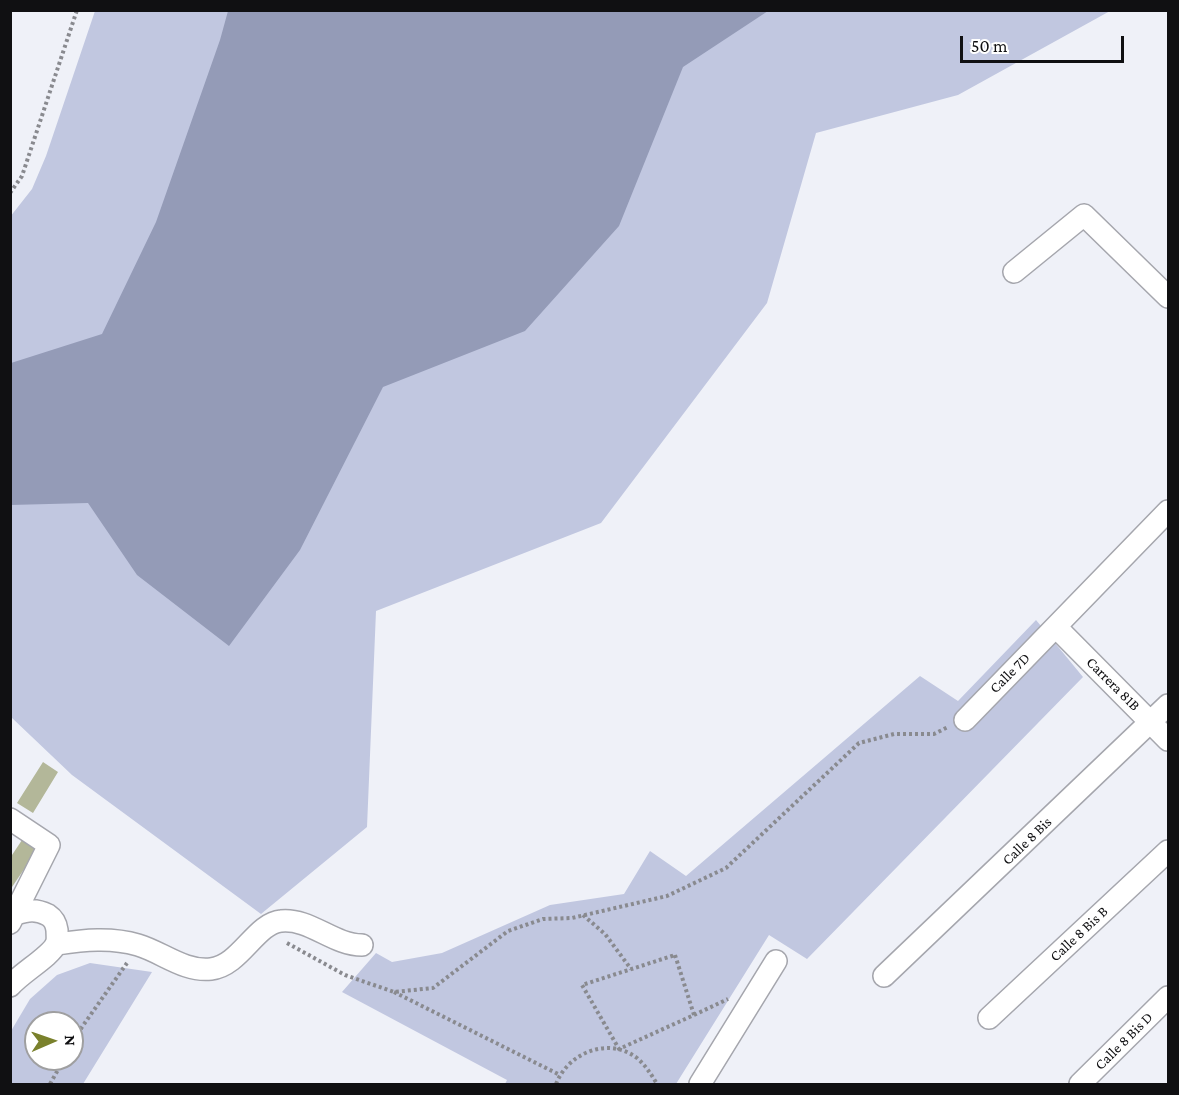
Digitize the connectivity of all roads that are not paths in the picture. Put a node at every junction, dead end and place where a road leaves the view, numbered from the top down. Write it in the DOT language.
graph roads {
  1 [pos="1014,272"];
  2 [pos="1168,297"];
  3 [pos="1168,511"];
  4 [pos="1056,627"];
  5 [pos="1168,705"];
  6 [pos="965,720"];
  7 [pos="1151,722"];
  8 [pos="1168,740"];
  9 [pos="10,819"];
  10 [pos="1168,851"];
  11 [pos="13,919"];
  12 [pos="57,944"];
  13 [pos="363,945"];
  14 [pos="776,961"];
  15 [pos="884,976"];
  16 [pos="10,986"];
  17 [pos="1168,997"];
  18 [pos="989,1018"];
  19 [pos="700,1084"];
  20 [pos="1080,1084"];
  1 -- 2 [label="street"];
  3 -- 4 [label="street, Calle 7D"];
  4 -- 6 [label="street, Calle 7D"];
  4 -- 7 [label="street, Carrera 81B"];
  5 -- 7 [label="street, Calle 8 Bis"];
  7 -- 8 [label="street, Carrera 81B"];
  7 -- 15 [label="street, Calle 8 Bis"];
  9 -- 11 [label="street"];
  10 -- 18 [label="street, Calle 8 Bis B"];
  11 -- 12 [label="street"];
  12 -- 13 [label="street"];
  12 -- 16 [label="street"];
  14 -- 19 [label="street"];
  17 -- 20 [label="street, Calle 8 Bis D"];
}
